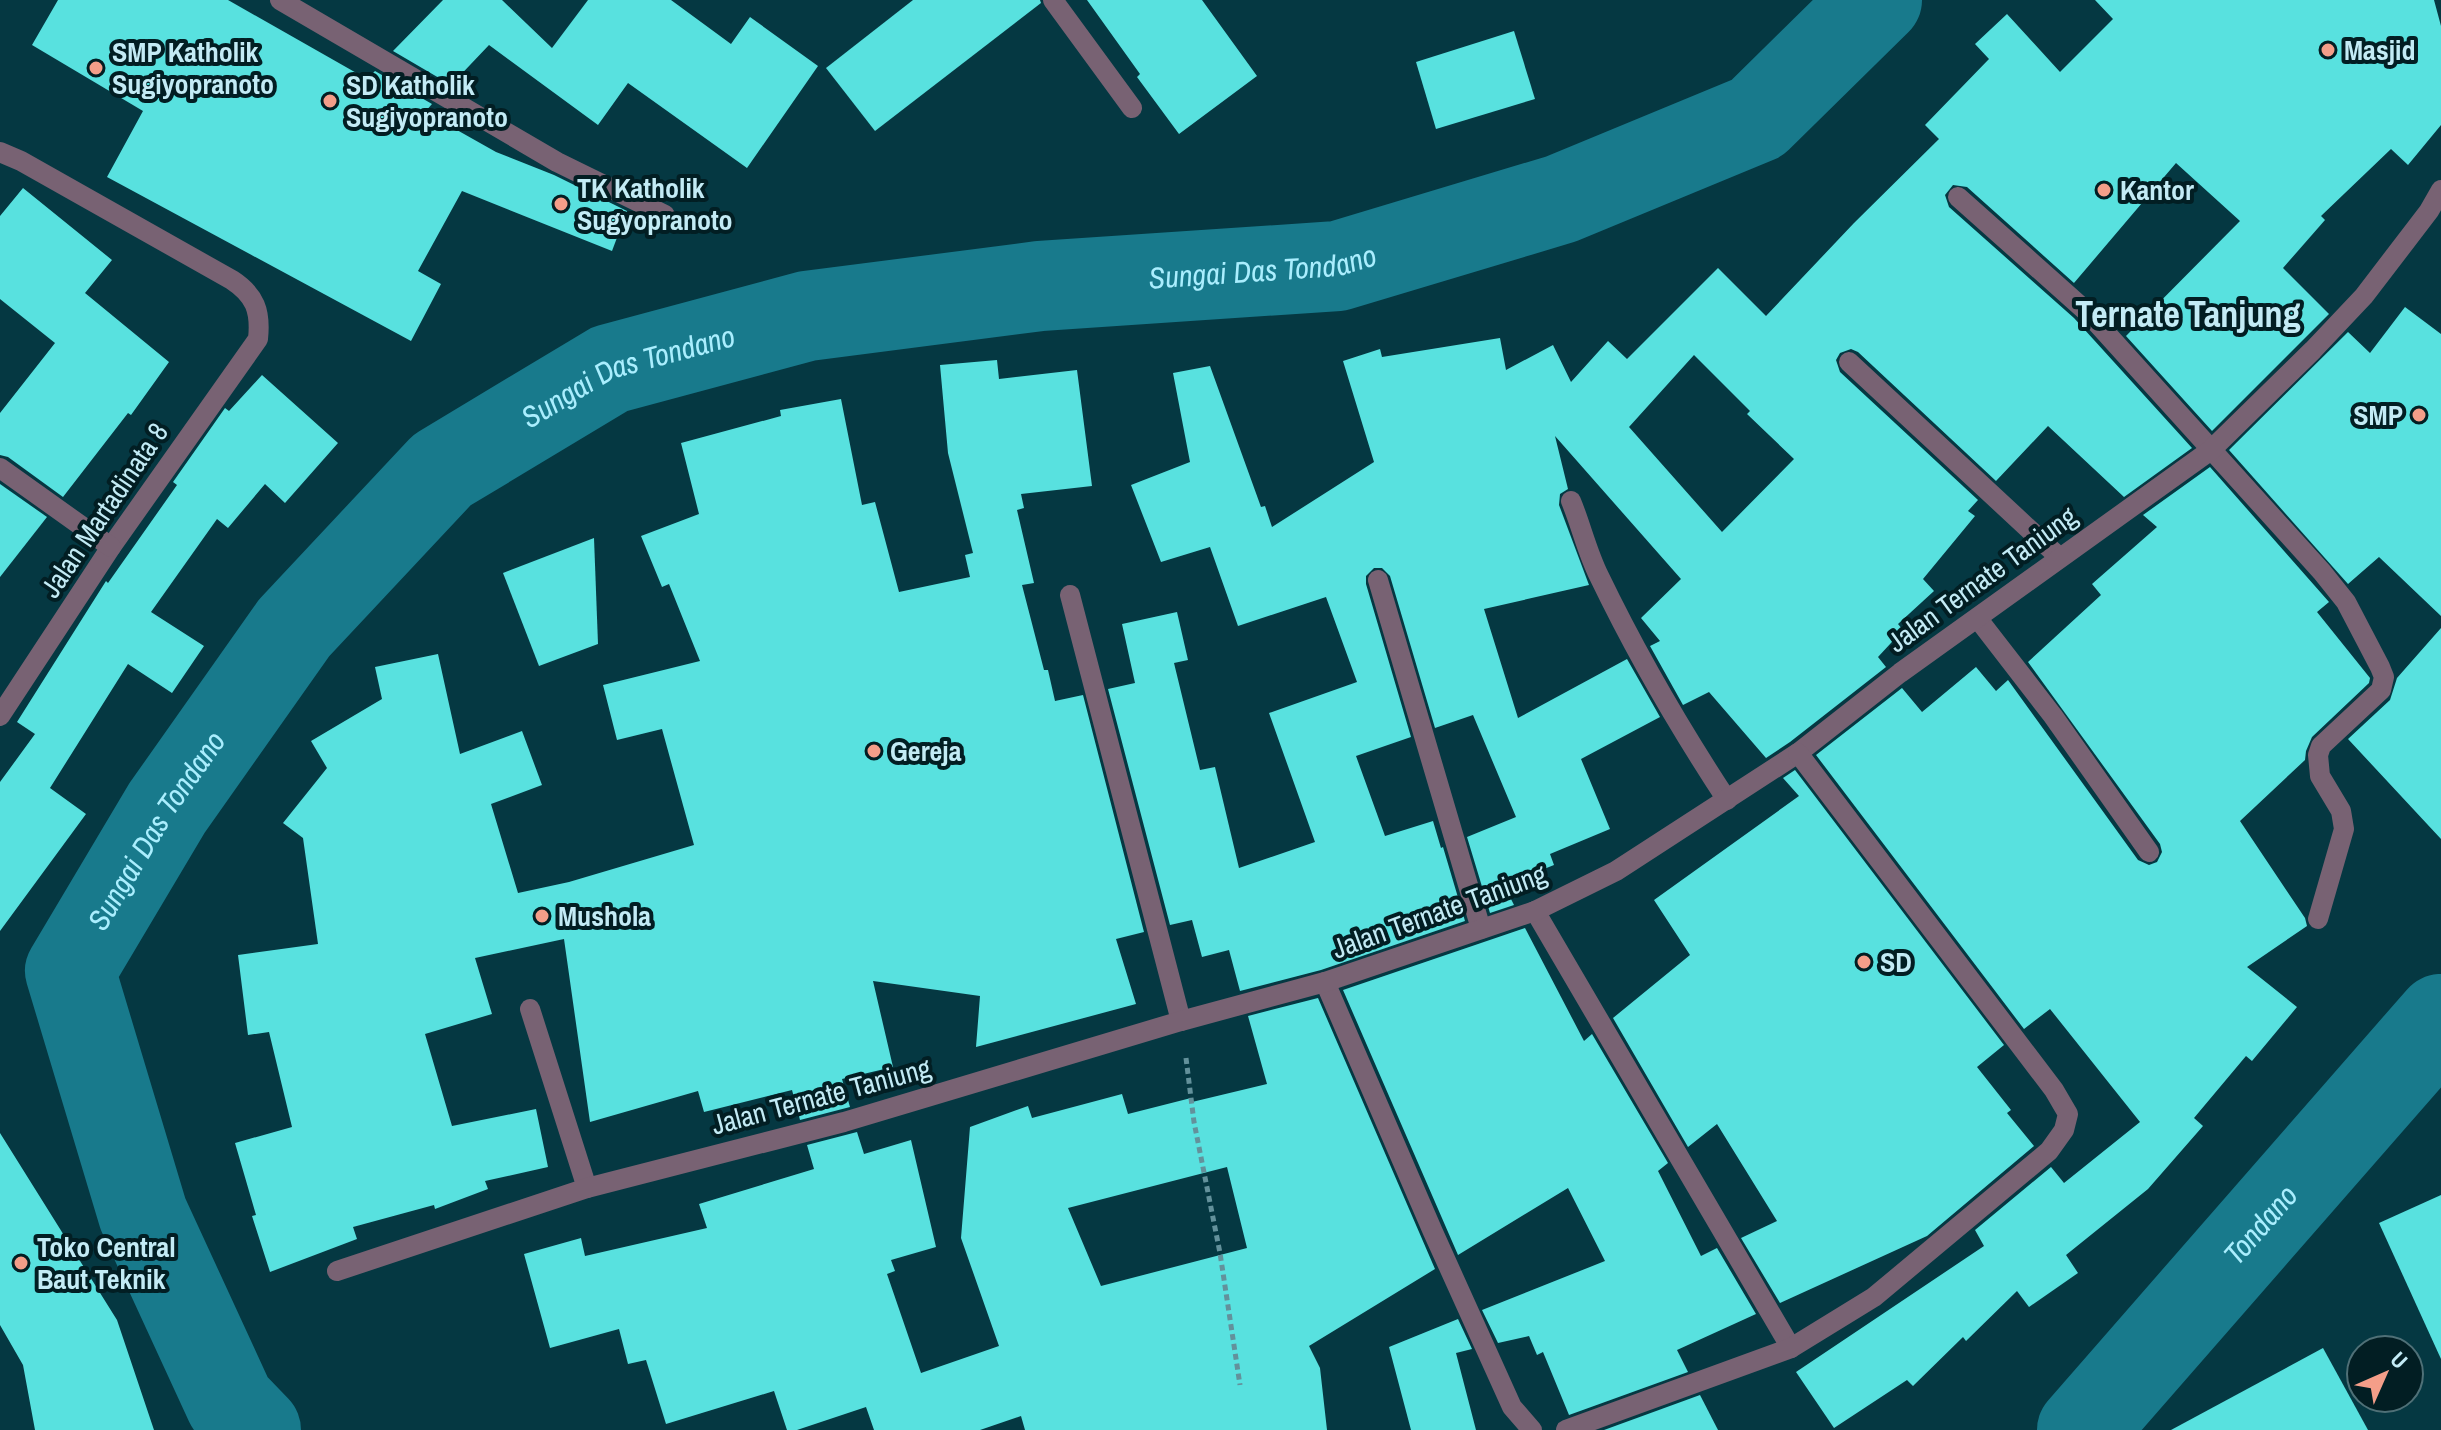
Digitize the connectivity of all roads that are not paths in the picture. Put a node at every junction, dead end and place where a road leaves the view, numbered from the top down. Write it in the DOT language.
graph roads {
  1 [pos="280,0"];
  2 [pos="1053,0"];
  3 [pos="1132,108"];
  4 [pos="0,152"];
  5 [pos="2441,190"];
  6 [pos="1958,197"];
  7 [pos="665,215"];
  8 [pos="1849,362"];
  9 [pos="2211,450"];
  10 [pos="0,468"];
  11 [pos="1571,501"];
  12 [pos="111,547"];
  13 [pos="2059,557"];
  14 [pos="1378,580"];
  15 [pos="1070,595"];
  16 [pos="1978,619"];
  17 [pos="0,716"];
  18 [pos="1798,753"];
  19 [pos="1727,800"];
  20 [pos="2149,852"];
  21 [pos="1535,911"];
  22 [pos="2318,919"];
  23 [pos="1481,929"];
  24 [pos="1325,982"];
  25 [pos="530,1009"];
  26 [pos="1181,1021"];
  27 [pos="587,1188"];
  28 [pos="337,1271"];
  29 [pos="1791,1348"];
  30 [pos="1532,1430"];
  31 [pos="1566,1430"];
  1 -- 7 [label="street"];
  2 -- 3 [label="street"];
  4 -- 12 [label="street, Jalan Martadinata 8"];
  5 -- 9 [label="street, Jalan Ternate Taniung"];
  6 -- 9 [label="street"];
  8 -- 13 [label="street"];
  9 -- 13 [label="street, Jalan Ternate Taniung"];
  9 -- 22 [label="street"];
  10 -- 12 [label="street"];
  11 -- 19 [label="street"];
  12 -- 17 [label="street, Jalan Martadinata 8"];
  13 -- 16 [label="street, Jalan Ternate Taniung"];
  14 -- 23 [label="street"];
  15 -- 26 [label="street"];
  16 -- 18 [label="street, Jalan Ternate Taniung"];
  16 -- 20 [label="street"];
  18 -- 19 [label="street, Jalan Ternate Taniung"];
  18 -- 29 [label="street"];
  19 -- 21 [label="street, Jalan Ternate Taniung"];
  21 -- 23 [label="street, Jalan Ternate Taniung"];
  21 -- 29 [label="street"];
  23 -- 24 [label="street, Jalan Ternate Taniung"];
  24 -- 26 [label="street, Jalan Ternate Taniung"];
  24 -- 30 [label="street"];
  25 -- 27 [label="street"];
  26 -- 27 [label="street, Jalan Ternate Taniung"];
  27 -- 28 [label="street, Jalan Ternate Taniung"];
  29 -- 31 [label="street"];
}
